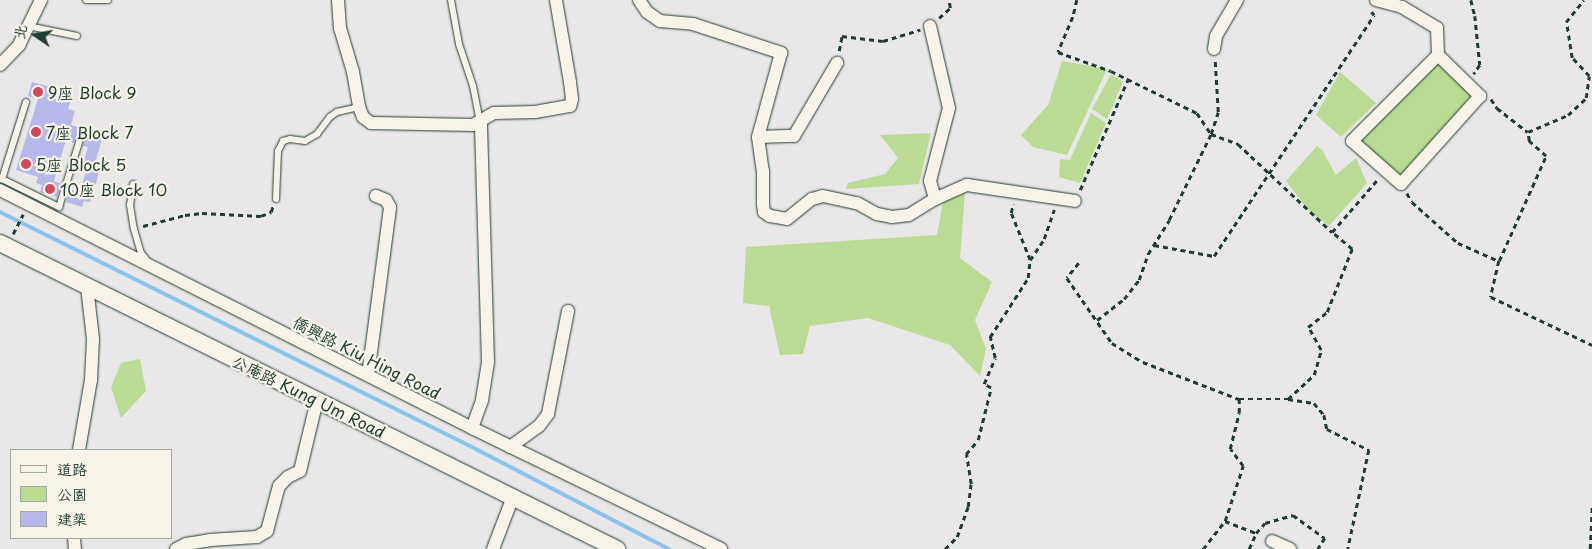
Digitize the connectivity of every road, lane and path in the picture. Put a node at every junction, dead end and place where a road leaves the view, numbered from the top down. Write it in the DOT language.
graph roads {
  1 [pos="41,0"];
  2 [pos="86,0"];
  3 [pos="108,0"];
  4 [pos="338,0"];
  5 [pos="451,0"];
  6 [pos="556,0"];
  7 [pos="639,0"];
  8 [pos="949,0"];
  9 [pos="1077,0"];
  10 [pos="1237,0"];
  11 [pos="1471,0"];
  12 [pos="1584,0"];
  13 [pos="1372,4"];
  14 [pos="28,26"];
  15 [pos="930,26"];
  16 [pos="77,36"];
  17 [pos="1214,49"];
  18 [pos="1438,54"];
  19 [pos="837,63"];
  20 [pos="0,64"];
  21 [pos="1475,72"];
  22 [pos="1128,79"];
  23 [pos="1472,80"];
  24 [pos="1489,97"];
  25 [pos="26,102"];
  26 [pos="359,107"];
  27 [pos="481,122"];
  28 [pos="1528,132"];
  29 [pos="1211,134"];
  30 [pos="81,136"];
  31 [pos="758,137"];
  32 [pos="1386,170"];
  33 [pos="1270,173"];
  34 [pos="133,184"];
  35 [pos="1401,184"];
  36 [pos="0,190"];
  37 [pos="16,192"];
  38 [pos="1014,192"];
  39 [pos="376,196"];
  40 [pos="935,198"];
  41 [pos="276,199"];
  42 [pos="1058,199"];
  43 [pos="1075,201"];
  44 [pos="24,212"];
  45 [pos="134,228"];
  46 [pos="1332,232"];
  47 [pos="5,242"];
  48 [pos="1154,245"];
  49 [pos="1030,260"];
  50 [pos="1499,261"];
  51 [pos="1079,263"];
  52 [pos="154,268"];
  53 [pos="87,286"];
  54 [pos="568,311"];
  55 [pos="1097,320"];
  56 [pos="1592,346"];
  57 [pos="368,375"];
  58 [pos="1239,398"];
  59 [pos="1288,399"];
  60 [pos="317,400"];
  61 [pos="472,428"];
  62 [pos="510,447"];
  63 [pos="79,449"];
  64 [pos="513,497"];
  65 [pos="1592,507"];
  66 [pos="1225,521"];
  67 [pos="1256,533"];
  68 [pos="1272,541"];
  69 [pos="615,548"];
  70 [pos="176,549"];
  71 [pos="493,549"];
  72 [pos="721,549"];
  73 [pos="945,549"];
  74 [pos="1203,549"];
  75 [pos="1248,549"];
  76 [pos="1290,549"];
  77 [pos="1318,549"];
  78 [pos="1348,549"];
  79 [pos="1590,549"];
  1 -- 14 [label="street"];
  2 -- 3 [label="lane"];
  4 -- 26 [label="street"];
  5 -- 27 [label="lane"];
  6 -- 27 [label="street"];
  7 -- 31 [label="street"];
  8 -- 15 [label="path"];
  9 -- 22 [label="path"];
  10 -- 17 [label="street"];
  11 -- 21 [label="path"];
  12 -- 28 [label="path"];
  13 -- 18 [label="street"];
  13 -- 33 [label="path"];
  14 -- 16 [label="lane"];
  14 -- 20 [label="street"];
  15 -- 19 [label="path"];
  15 -- 40 [label="street"];
  17 -- 29 [label="path"];
  18 -- 23 [label="street"];
  18 -- 32 [label="street"];
  19 -- 31 [label="street"];
  21 -- 23 [label="path"];
  21 -- 23 [label="path"];
  22 -- 29 [label="path"];
  22 -- 43 [label="path"];
  23 -- 35 [label="street"];
  24 -- 28 [label="path"];
  25 -- 37 [label="lane"];
  26 -- 27 [label="street"];
  26 -- 41 [label="lane"];
  27 -- 61 [label="street"];
  28 -- 50 [label="path"];
  29 -- 33 [label="path"];
  29 -- 48 [label="path"];
  30 -- 37 [label="lane"];
  31 -- 40 [label="street"];
  32 -- 35 [label="street"];
  32 -- 46 [label="path"];
  33 -- 46 [label="path"];
  33 -- 48 [label="path"];
  34 -- 45 [label="lane"];
  35 -- 50 [label="path"];
  36 -- 37 [label="street, 僑興路 Kiu Hing Road"];
  37 -- 52 [label="street, 僑興路 Kiu Hing Road"];
  38 -- 40 [label="street"];
  38 -- 42 [label="street"];
  38 -- 49 [label="path"];
  39 -- 57 [label="street"];
  41 -- 45 [label="path"];
  42 -- 43 [label="street"];
  42 -- 49 [label="path"];
  44 -- 47 [label="path"];
  45 -- 52 [label="lane"];
  46 -- 59 [label="path"];
  47 -- 53 [label="street, 公庵路 Kung Um Road"];
  48 -- 55 [label="path"];
  49 -- 73 [label="path"];
  50 -- 56 [label="path"];
  51 -- 55 [label="path"];
  52 -- 57 [label="street, 僑興路 Kiu Hing Road"];
  53 -- 60 [label="street, 公庵路 Kung Um Road"];
  53 -- 63 [label="street"];
  54 -- 62 [label="street"];
  55 -- 58 [label="path"];
  57 -- 61 [label="street, 僑興路 Kiu Hing Road"];
  58 -- 59 [label="path"];
  58 -- 66 [label="path"];
  59 -- 78 [label="path"];
  60 -- 64 [label="street, 公庵路 Kung Um Road"];
  60 -- 70 [label="street"];
  61 -- 62 [label="street, 僑興路 Kiu Hing Road"];
  62 -- 72 [label="street, 僑興路 Kiu Hing Road"];
  64 -- 69 [label="street, 公庵路 Kung Um Road"];
  64 -- 71 [label="street"];
  65 -- 79 [label="path"];
  66 -- 67 [label="path"];
  66 -- 74 [label="path"];
  67 -- 75 [label="path"];
  67 -- 77 [label="path"];
  68 -- 76 [label="street"];
}
